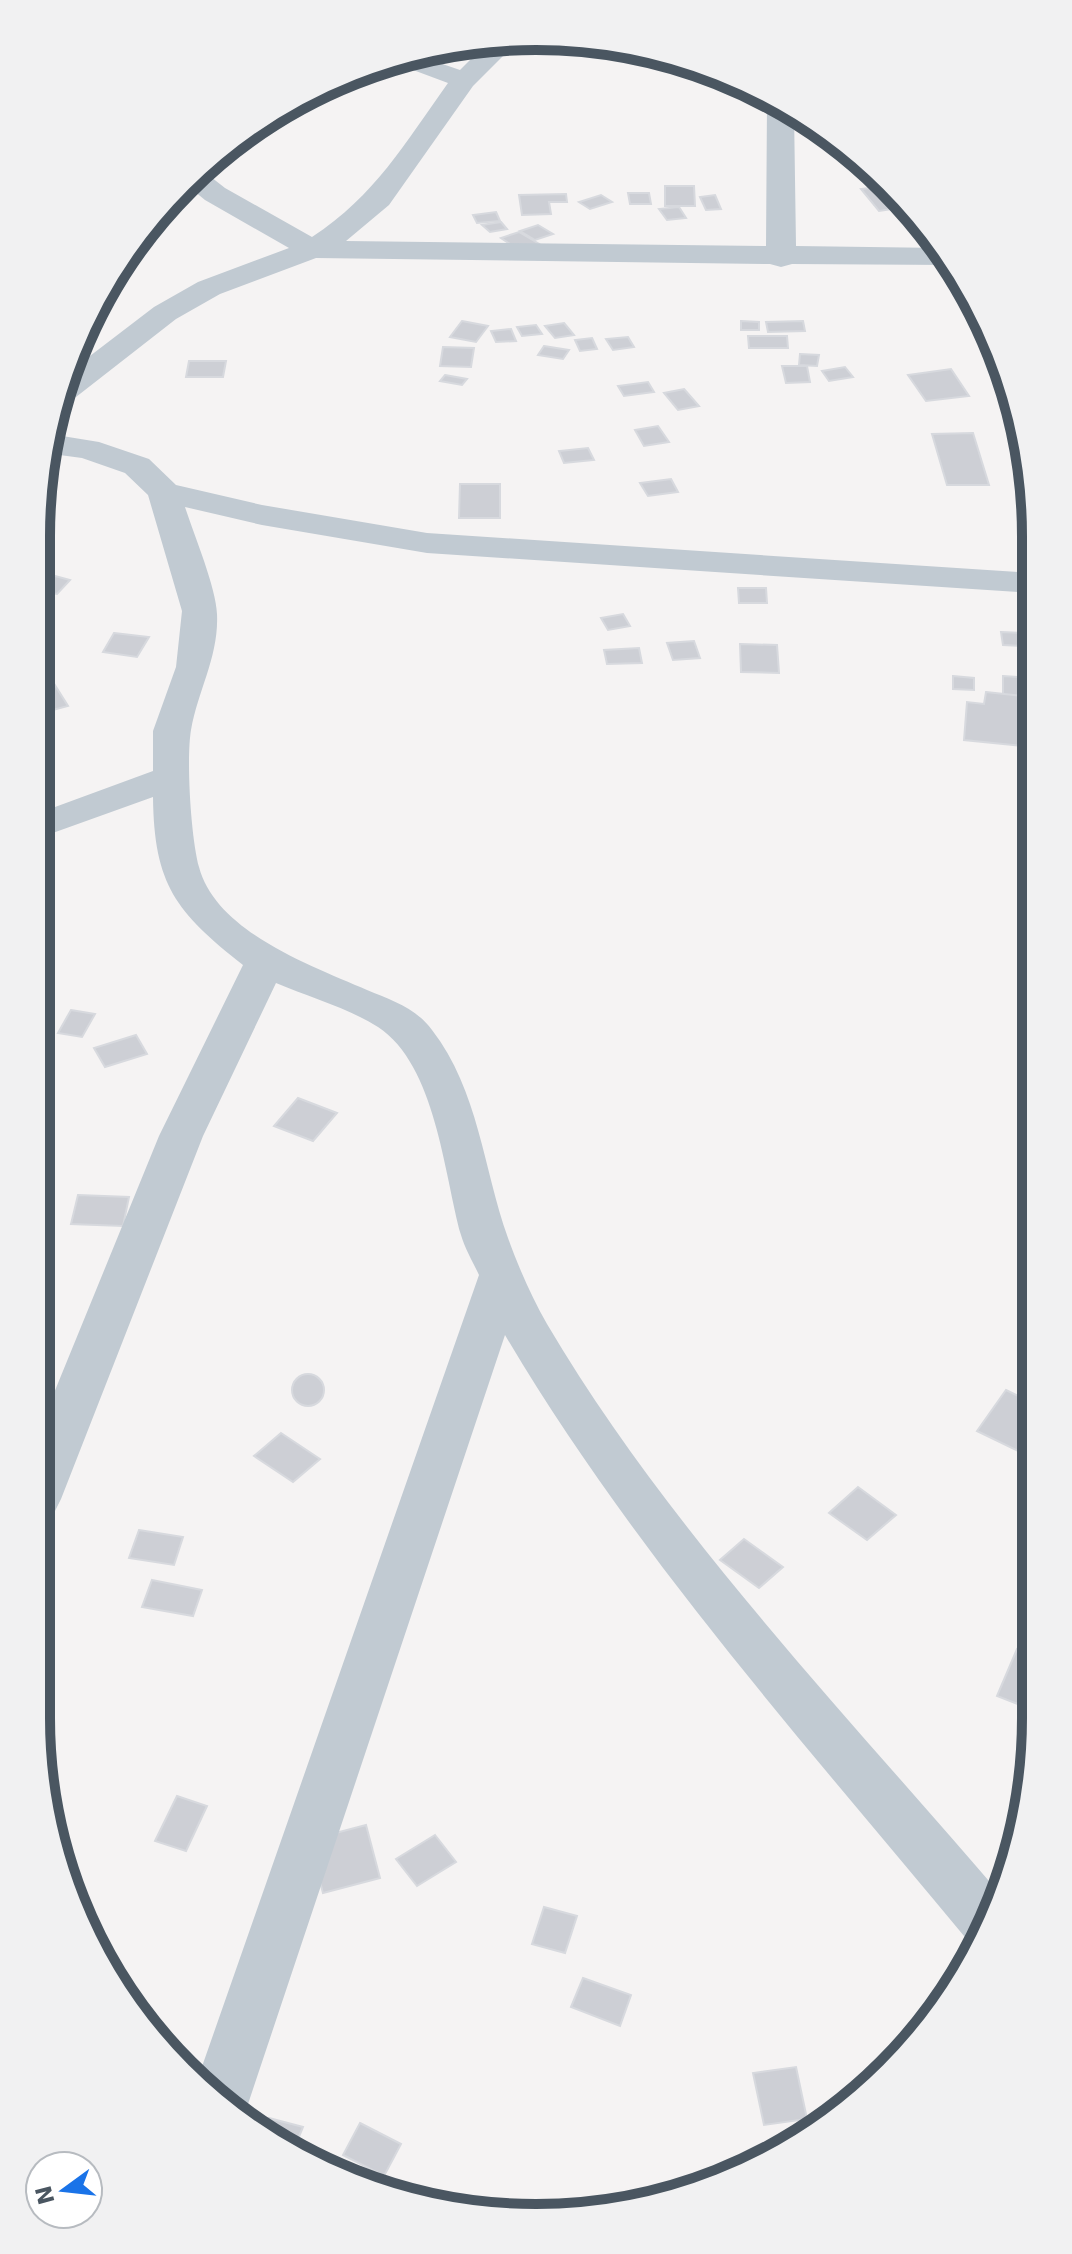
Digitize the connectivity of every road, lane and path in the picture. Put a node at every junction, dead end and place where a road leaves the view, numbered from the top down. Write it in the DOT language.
graph roads {
  1 [pos="493,52"];
  2 [pos="419,65"];
  3 [pos="464,80"];
  4 [pos="780,116"];
  5 [pos="202,184"];
  6 [pos="313,249"];
  7 [pos="934,257"];
  8 [pos="781,258"];
  9 [pos="75,382"];
  10 [pos="58,446"];
  11 [pos="164,492"];
  12 [pos="1022,582"];
  13 [pos="172,777"];
  14 [pos="50,822"];
  15 [pos="265,962"];
  16 [pos="502,1275"];
  17 [pos="50,1464"];
  18 [pos="981,1914"];
  19 [pos="224,2090"];
  1 -- 3 [label="street"];
  2 -- 3 [label="street"];
  3 -- 6 [label="street"];
  4 -- 8 [label="street"];
  5 -- 6 [label="street"];
  6 -- 8 [label="street"];
  6 -- 9 [label="street"];
  7 -- 8 [label="street"];
  10 -- 11 [label="street"];
  11 -- 12 [label="street"];
  11 -- 13 [label="street"];
  13 -- 14 [label="street"];
  13 -- 15 [label="street"];
  15 -- 16 [label="street"];
  15 -- 17 [label="street"];
  16 -- 18 [label="street"];
  16 -- 19 [label="street"];
}
